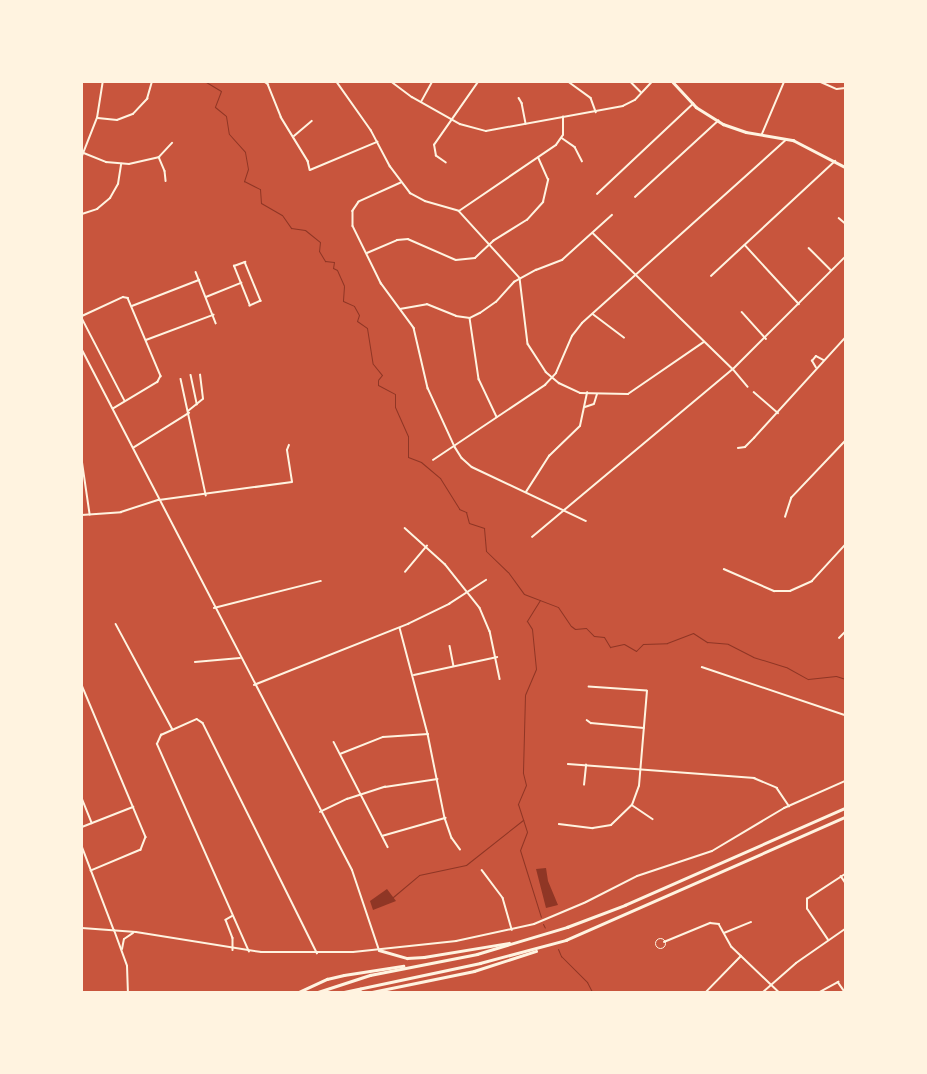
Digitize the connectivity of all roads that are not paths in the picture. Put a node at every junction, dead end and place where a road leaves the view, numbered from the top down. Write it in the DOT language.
graph roads {
  1 [pos="103,82"];
  2 [pos="152,82"];
  3 [pos="265,82"];
  4 [pos="337,82"];
  5 [pos="392,82"];
  6 [pos="432,82"];
  7 [pos="478,82"];
  8 [pos="569,82"];
  9 [pos="631,82"];
  10 [pos="652,82"];
  11 [pos="673,82"];
  12 [pos="784,82"];
  13 [pos="821,82"];
  14 [pos="845,88"];
  15 [pos="642,92"];
  16 [pos="519,98"];
  17 [pos="421,102"];
  18 [pos="693,104"];
  19 [pos="596,112"];
  20 [pos="562,117"];
  21 [pos="98,118"];
  22 [pos="451,119"];
  23 [pos="312,121"];
  24 [pos="718,121"];
  25 [pos="526,124"];
  26 [pos="762,134"];
  27 [pos="293,137"];
  28 [pos="562,138"];
  29 [pos="787,139"];
  30 [pos="377,142"];
  31 [pos="172,143"];
  32 [pos="84,153"];
  33 [pos="82,156"];
  34 [pos="159,157"];
  35 [pos="538,158"];
  36 [pos="582,161"];
  37 [pos="835,162"];
  38 [pos="446,163"];
  39 [pos="121,164"];
  40 [pos="845,167"];
  41 [pos="166,181"];
  42 [pos="401,183"];
  43 [pos="597,194"];
  44 [pos="635,197"];
  45 [pos="459,211"];
  46 [pos="82,214"];
  47 [pos="612,215"];
  48 [pos="839,218"];
  49 [pos="845,223"];
  50 [pos="593,233"];
  51 [pos="489,245"];
  52 [pos="745,245"];
  53 [pos="808,248"];
  54 [pos="367,253"];
  55 [pos="845,257"];
  56 [pos="832,271"];
  57 [pos="196,272"];
  58 [pos="636,275"];
  59 [pos="711,276"];
  60 [pos="520,278"];
  61 [pos="199,280"];
  62 [pos="241,283"];
  63 [pos="206,297"];
  64 [pos="799,305"];
  65 [pos="132,306"];
  66 [pos="400,308"];
  67 [pos="742,312"];
  68 [pos="213,314"];
  69 [pos="593,314"];
  70 [pos="82,317"];
  71 [pos="470,318"];
  72 [pos="216,323"];
  73 [pos="624,337"];
  74 [pos="766,338"];
  75 [pos="845,338"];
  76 [pos="146,340"];
  77 [pos="704,342"];
  78 [pos="82,350"];
  79 [pos="824,360"];
  80 [pos="734,369"];
  81 [pos="817,369"];
  82 [pos="191,375"];
  83 [pos="200,375"];
  84 [pos="552,378"];
  85 [pos="181,379"];
  86 [pos="748,387"];
  87 [pos="754,392"];
  88 [pos="587,393"];
  89 [pos="597,393"];
  90 [pos="125,402"];
  91 [pos="197,404"];
  92 [pos="585,407"];
  93 [pos="113,409"];
  94 [pos="189,412"];
  95 [pos="778,412"];
  96 [pos="497,417"];
  97 [pos="845,441"];
  98 [pos="289,445"];
  99 [pos="455,447"];
  100 [pos="133,448"];
  101 [pos="738,448"];
  102 [pos="82,459"];
  103 [pos="433,460"];
  104 [pos="526,492"];
  105 [pos="206,495"];
  106 [pos="159,500"];
  107 [pos="564,511"];
  108 [pos="90,514"];
  109 [pos="82,515"];
  110 [pos="784,517"];
  111 [pos="586,521"];
  112 [pos="405,528"];
  113 [pos="532,537"];
  114 [pos="845,545"];
  115 [pos="427,546"];
  116 [pos="724,569"];
  117 [pos="405,572"];
  118 [pos="486,580"];
  119 [pos="321,581"];
  120 [pos="468,592"];
  121 [pos="214,608"];
  122 [pos="116,624"];
  123 [pos="400,628"];
  124 [pos="845,632"];
  125 [pos="840,638"];
  126 [pos="450,646"];
  127 [pos="497,657"];
  128 [pos="240,658"];
  129 [pos="195,662"];
  130 [pos="454,666"];
  131 [pos="702,667"];
  132 [pos="414,675"];
  133 [pos="500,679"];
  134 [pos="82,685"];
  135 [pos="254,685"];
  136 [pos="589,687"];
  137 [pos="845,715"];
  138 [pos="587,720"];
  139 [pos="644,728"];
  140 [pos="173,730"];
  141 [pos="428,734"];
  142 [pos="334,742"];
  143 [pos="340,754"];
  144 [pos="568,764"];
  145 [pos="586,765"];
  146 [pos="641,769"];
  147 [pos="437,779"];
  148 [pos="845,781"];
  149 [pos="584,785"];
  150 [pos="360,795"];
  151 [pos="82,798"];
  152 [pos="632,805"];
  153 [pos="789,806"];
  154 [pos="133,807"];
  155 [pos="845,808"];
  156 [pos="320,812"];
  157 [pos="845,817"];
  158 [pos="445,818"];
  159 [pos="653,819"];
  160 [pos="92,823"];
  161 [pos="559,824"];
  162 [pos="82,827"];
  163 [pos="382,836"];
  164 [pos="82,846"];
  165 [pos="388,847"];
  166 [pos="460,849"];
  167 [pos="482,870"];
  168 [pos="91,871"];
  169 [pos="845,874"];
  170 [pos="842,876"];
  171 [pos="845,882"];
  172 [pos="233,916"];
  173 [pos="751,922"];
  174 [pos="82,928"];
  175 [pos="845,929"];
  176 [pos="114,930"];
  177 [pos="512,930"];
  178 [pos="136,932"];
  179 [pos="724,933"];
  180 [pos="521,940"];
  181 [pos="828,940"];
  182 [pos="664,942"];
  183 [pos="552,944"];
  184 [pos="122,950"];
  185 [pos="233,950"];
  186 [pos="379,950"];
  187 [pos="249,952"];
  188 [pos="317,953"];
  189 [pos="741,956"];
  190 [pos="420,965"];
  191 [pos="771,985"];
  192 [pos="368,986"];
  193 [pos="128,992"];
  194 [pos="300,992"];
  195 [pos="318,992"];
  196 [pos="344,992"];
  197 [pos="354,992"];
  198 [pos="372,992"];
  199 [pos="706,992"];
  200 [pos="763,992"];
  201 [pos="779,992"];
  202 [pos="820,992"];
  203 [pos="845,992"];
  1 -- 21 [label="street"];
  2 -- 21 [label="street"];
  3 -- 27 [label="street"];
  4 -- 30 [label="street"];
  5 -- 17 [label="street"];
  6 -- 17 [label="street"];
  7 -- 22 [label="street"];
  8 -- 19 [label="street"];
  9 -- 15 [label="street"];
  10 -- 15 [label="street"];
  11 -- 18 [label="main road"];
  12 -- 26 [label="street"];
  13 -- 14 [label="street"];
  15 -- 19 [label="street"];
  16 -- 25 [label="street"];
  17 -- 22 [label="street"];
  18 -- 24 [label="main road"];
  18 -- 43 [label="street"];
  19 -- 20 [label="street"];
  20 -- 25 [label="street"];
  20 -- 28 [label="street"];
  21 -- 32 [label="street"];
  22 -- 25 [label="street"];
  22 -- 38 [label="street"];
  23 -- 27 [label="street"];
  24 -- 26 [label="main road"];
  24 -- 44 [label="street"];
  26 -- 29 [label="main road"];
  27 -- 30 [label="street"];
  28 -- 35 [label="street"];
  28 -- 36 [label="street"];
  29 -- 37 [label="main road"];
  29 -- 58 [label="street"];
  30 -- 42 [label="street"];
  31 -- 34 [label="street"];
  32 -- 33 [label="street"];
  32 -- 39 [label="street"];
  34 -- 39 [label="street"];
  34 -- 41 [label="street"];
  35 -- 45 [label="street"];
  35 -- 51 [label="street"];
  37 -- 40 [label="main road"];
  37 -- 52 [label="street"];
  39 -- 46 [label="street"];
  42 -- 45 [label="street"];
  42 -- 54 [label="street"];
  45 -- 51 [label="street"];
  47 -- 50 [label="street"];
  48 -- 49 [label="street"];
  50 -- 58 [label="street"];
  50 -- 60 [label="street"];
  51 -- 54 [label="street"];
  51 -- 60 [label="street"];
  52 -- 59 [label="street"];
  52 -- 64 [label="street"];
  53 -- 56 [label="street"];
  54 -- 66 [label="street"];
  55 -- 56 [label="street"];
  56 -- 64 [label="street"];
  57 -- 61 [label="street"];
  58 -- 69 [label="street"];
  58 -- 77 [label="street"];
  60 -- 71 [label="street"];
  60 -- 84 [label="street"];
  61 -- 63 [label="street"];
  61 -- 65 [label="street"];
  62 -- 62 [label="street"];
  62 -- 63 [label="street"];
  63 -- 68 [label="street"];
  64 -- 74 [label="street"];
  65 -- 70 [label="street"];
  65 -- 76 [label="street"];
  66 -- 71 [label="street"];
  66 -- 99 [label="street"];
  67 -- 74 [label="street"];
  68 -- 72 [label="street"];
  68 -- 76 [label="street"];
  69 -- 73 [label="street"];
  69 -- 84 [label="street"];
  70 -- 90 [label="street"];
  71 -- 96 [label="street"];
  74 -- 80 [label="street"];
  75 -- 79 [label="street"];
  76 -- 90 [label="street"];
  77 -- 80 [label="street"];
  77 -- 89 [label="street"];
  78 -- 93 [label="main road"];
  79 -- 81 [label="street"];
  79 -- 81 [label="street"];
  80 -- 86 [label="street"];
  80 -- 107 [label="street"];
  81 -- 95 [label="street"];
  82 -- 91 [label="street"];
  83 -- 91 [label="street"];
  84 -- 88 [label="street"];
  84 -- 96 [label="street"];
  85 -- 94 [label="street"];
  87 -- 95 [label="street"];
  88 -- 89 [label="street"];
  88 -- 92 [label="street"];
  89 -- 92 [label="street"];
  90 -- 93 [label="street"];
  91 -- 94 [label="street"];
  92 -- 104 [label="street"];
  93 -- 100 [label="main road"];
  94 -- 100 [label="street"];
  94 -- 105 [label="street"];
  95 -- 101 [label="street"];
  96 -- 99 [label="street"];
  97 -- 110 [label="street"];
  98 -- 105 [label="street"];
  99 -- 103 [label="street"];
  99 -- 104 [label="street"];
  100 -- 106 [label="main road"];
  102 -- 108 [label="street"];
  104 -- 107 [label="street"];
  105 -- 106 [label="street"];
  106 -- 108 [label="street"];
  106 -- 121 [label="main road"];
  107 -- 111 [label="street"];
  107 -- 113 [label="street"];
  108 -- 109 [label="street"];
  112 -- 115 [label="street"];
  114 -- 116 [label="street"];
  115 -- 117 [label="street"];
  115 -- 120 [label="street"];
  118 -- 120 [label="street"];
  119 -- 121 [label="street"];
  120 -- 123 [label="street"];
  120 -- 127 [label="street"];
  121 -- 128 [label="main road"];
  122 -- 140 [label="street"];
  123 -- 132 [label="street"];
  123 -- 135 [label="street"];
  124 -- 125 [label="street"];
  126 -- 130 [label="street"];
  127 -- 130 [label="street"];
  127 -- 133 [label="street"];
  128 -- 129 [label="street"];
  128 -- 135 [label="main road"];
  130 -- 132 [label="street"];
  131 -- 137 [label="street"];
  132 -- 141 [label="street"];
  134 -- 154 [label="street"];
  135 -- 156 [label="main road"];
  136 -- 139 [label="street"];
  138 -- 139 [label="street"];
  139 -- 146 [label="street"];
  140 -- 172 [label="street"];
  140 -- 188 [label="street"];
  141 -- 143 [label="street"];
  141 -- 147 [label="street"];
  142 -- 143 [label="street"];
  143 -- 150 [label="street"];
  144 -- 145 [label="street"];
  145 -- 146 [label="street"];
  145 -- 149 [label="street"];
  146 -- 152 [label="street"];
  146 -- 153 [label="street"];
  147 -- 150 [label="street"];
  147 -- 158 [label="street"];
  148 -- 153 [label="main road"];
  150 -- 156 [label="street"];
  150 -- 163 [label="street"];
  151 -- 160 [label="street"];
  152 -- 159 [label="street"];
  152 -- 161 [label="street"];
  153 -- 177 [label="main road"];
  154 -- 160 [label="street"];
  154 -- 168 [label="street"];
  155 -- 180 [label="main road"];
  156 -- 186 [label="main road"];
  157 -- 183 [label="main road"];
  158 -- 163 [label="street"];
  158 -- 166 [label="street"];
  160 -- 162 [label="street"];
  163 -- 165 [label="street"];
  164 -- 168 [label="street"];
  167 -- 177 [label="street"];
  168 -- 176 [label="street"];
  169 -- 170 [label="street"];
  170 -- 171 [label="street"];
  170 -- 181 [label="street"];
  172 -- 185 [label="street"];
  172 -- 187 [label="street"];
  173 -- 179 [label="street"];
  174 -- 176 [label="main road"];
  175 -- 181 [label="main road"];
  176 -- 178 [label="main road"];
  176 -- 184 [label="main road"];
  177 -- 186 [label="main road"];
  178 -- 184 [label="main road"];
  178 -- 185 [label="main road"];
  179 -- 182 [label="street"];
  179 -- 189 [label="street"];
  180 -- 186 [label="main road"];
  180 -- 190 [label="main road"];
  181 -- 191 [label="main road"];
  182 -- 182 [label="street"];
  183 -- 192 [label="main road"];
  183 -- 198 [label="main road"];
  184 -- 193 [label="main road"];
  185 -- 187 [label="main road"];
  186 -- 188 [label="main road"];
  187 -- 188 [label="main road"];
  189 -- 191 [label="street"];
  189 -- 199 [label="street"];
  190 -- 194 [label="main road"];
  190 -- 195 [label="main road"];
  191 -- 200 [label="main road"];
  191 -- 201 [label="street"];
  192 -- 196 [label="main road"];
  192 -- 197 [label="main road"];
  202 -- 203 [label="street"];
}
